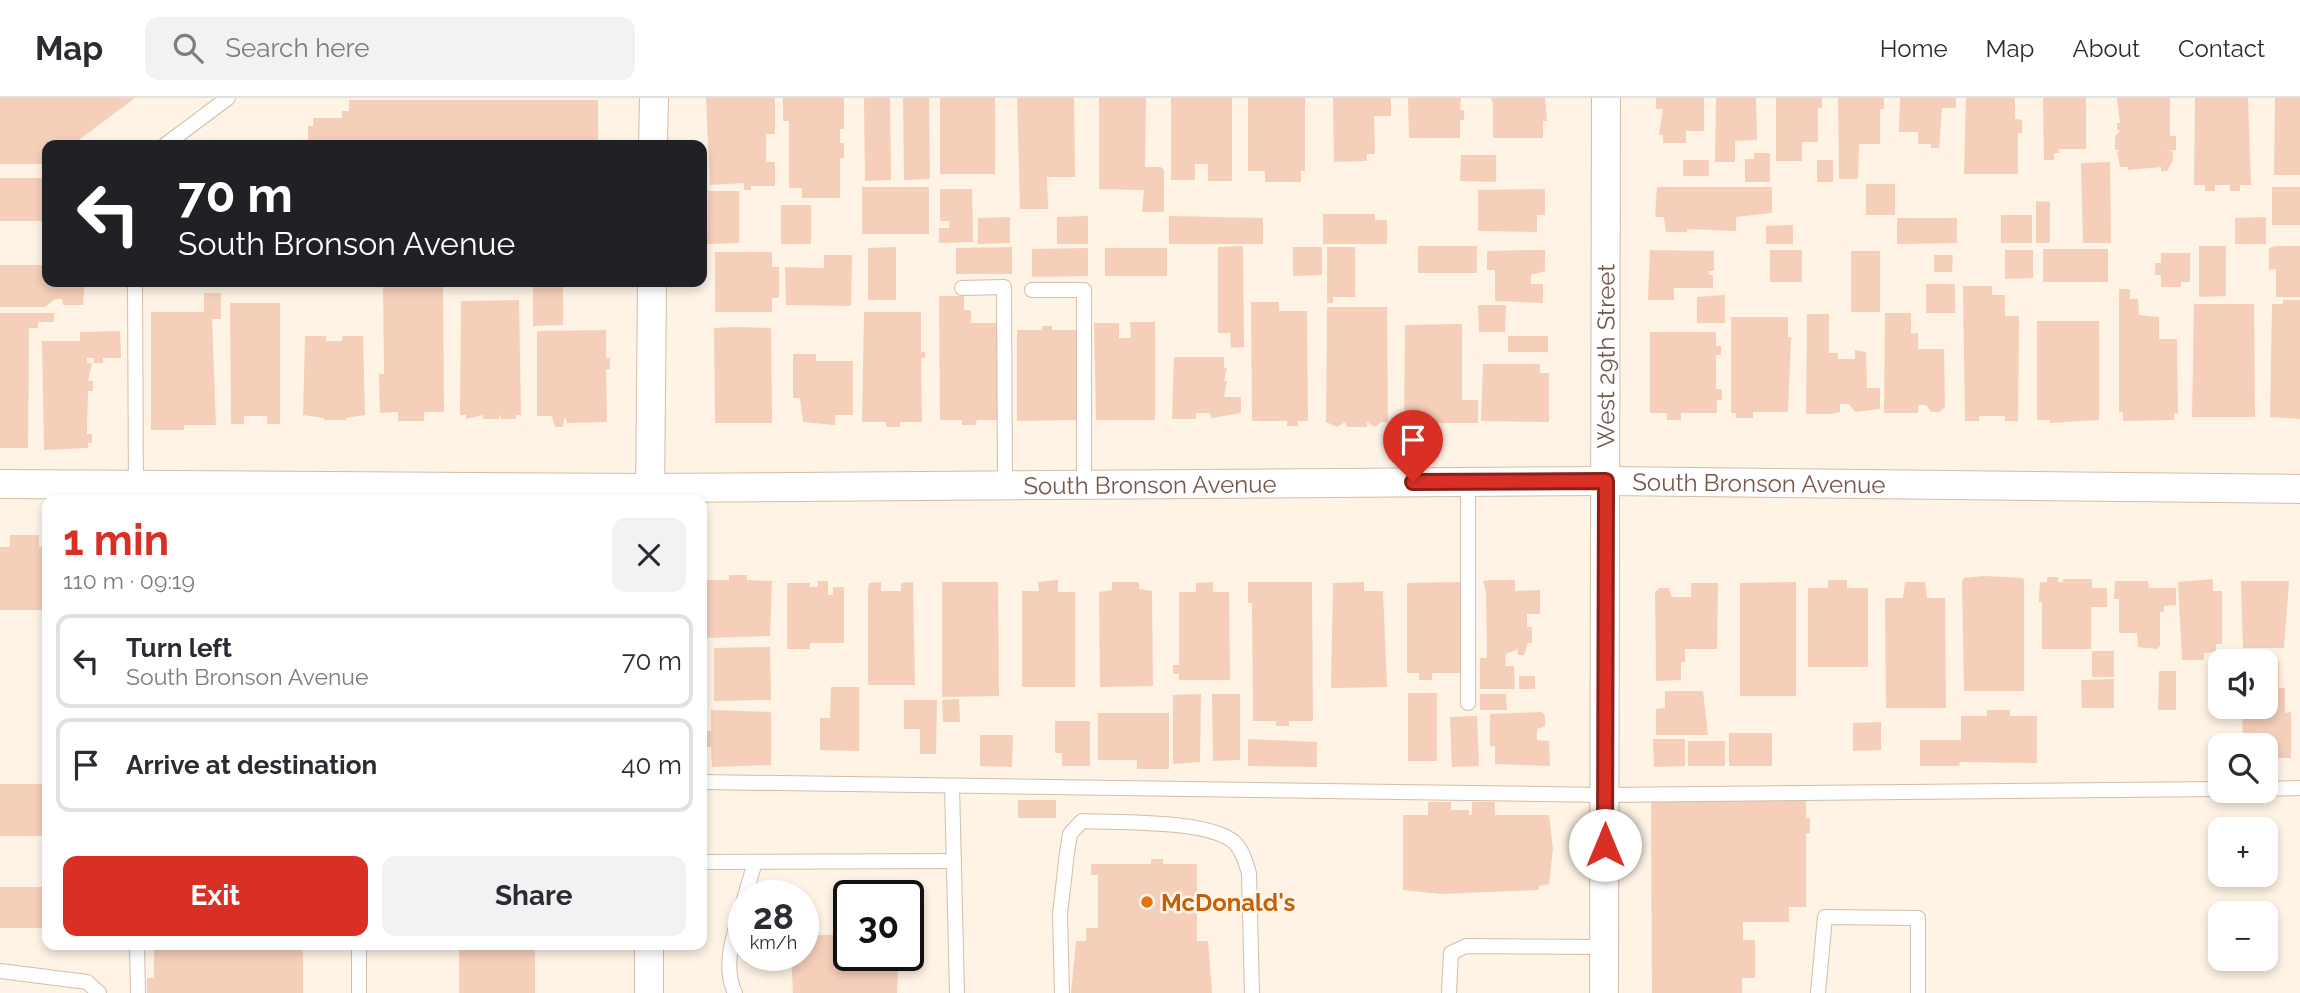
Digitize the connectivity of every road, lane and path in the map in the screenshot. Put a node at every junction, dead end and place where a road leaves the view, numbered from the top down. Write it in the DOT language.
graph roads {
  1 [pos="228,98"];
  2 [pos="654,98"];
  3 [pos="1606,98"];
  4 [pos="172,140"];
  5 [pos="653,140"];
  6 [pos="135,287"];
  7 [pos="652,287"];
  8 [pos="962,288"];
  9 [pos="1032,290"];
  10 [pos="1468,481"];
  11 [pos="1606,481"];
  12 [pos="0,484"];
  13 [pos="1084,484"];
  14 [pos="1005,485"];
  15 [pos="2300,489"];
  16 [pos="136,493"];
  17 [pos="231,493"];
  18 [pos="308,493"];
  19 [pos="650,494"];
  20 [pos="1468,702"];
  21 [pos="707,782"];
  22 [pos="952,786"];
  23 [pos="2300,788"];
  24 [pos="2208,789"];
  25 [pos="2278,789"];
  26 [pos="1605,795"];
  27 [pos="954,861"];
  28 [pos="707,862"];
  29 [pos="755,862"];
  30 [pos="750,880"];
  31 [pos="1605,947"];
  32 [pos="137,950"];
  33 [pos="359,950"];
  34 [pos="649,950"];
  35 [pos="0,971"];
  36 [pos="730,971"];
  37 [pos="99,993"];
  38 [pos="138,993"];
  39 [pos="359,993"];
  40 [pos="649,993"];
  41 [pos="734,993"];
  42 [pos="957,993"];
  43 [pos="1062,993"];
  44 [pos="1252,993"];
  45 [pos="1449,993"];
  46 [pos="1604,993"];
  47 [pos="1818,993"];
  48 [pos="1919,993"];
  1 -- 4 [label="lane"];
  2 -- 5 [label="street"];
  3 -- 11 [label="street, West 29th Street"];
  6 -- 16 [label="lane"];
  7 -- 19 [label="street"];
  8 -- 14 [label="lane"];
  9 -- 13 [label="lane"];
  10 -- 11 [label="street, South Bronson Avenue"];
  10 -- 13 [label="street, South Bronson Avenue"];
  10 -- 20 [label="lane"];
  11 -- 15 [label="street, South Bronson Avenue"];
  11 -- 26 [label="street, West 29th Street"];
  12 -- 16 [label="street, South Bronson Avenue"];
  13 -- 14 [label="street, South Bronson Avenue"];
  14 -- 19 [label="street, South Bronson Avenue"];
  16 -- 17 [label="street, South Bronson Avenue"];
  17 -- 18 [label="street, South Bronson Avenue"];
  18 -- 19 [label="street, South Bronson Avenue"];
  21 -- 22 [label="lane"];
  22 -- 26 [label="lane"];
  22 -- 27 [label="lane"];
  23 -- 25 [label="lane"];
  24 -- 26 [label="lane"];
  26 -- 31 [label="street, West 29th Street"];
  27 -- 29 [label="lane"];
  27 -- 42 [label="lane"];
  28 -- 29 [label="lane"];
  29 -- 30 [label="lane"];
  31 -- 45 [label="lane"];
  31 -- 46 [label="street, West 29th Street"];
  32 -- 38 [label="lane"];
  33 -- 39 [label="lane"];
  34 -- 40 [label="street"];
  35 -- 37 [label="lane"];
  36 -- 41 [label="lane"];
  43 -- 44 [label="lane"];
  47 -- 48 [label="lane"];
}
